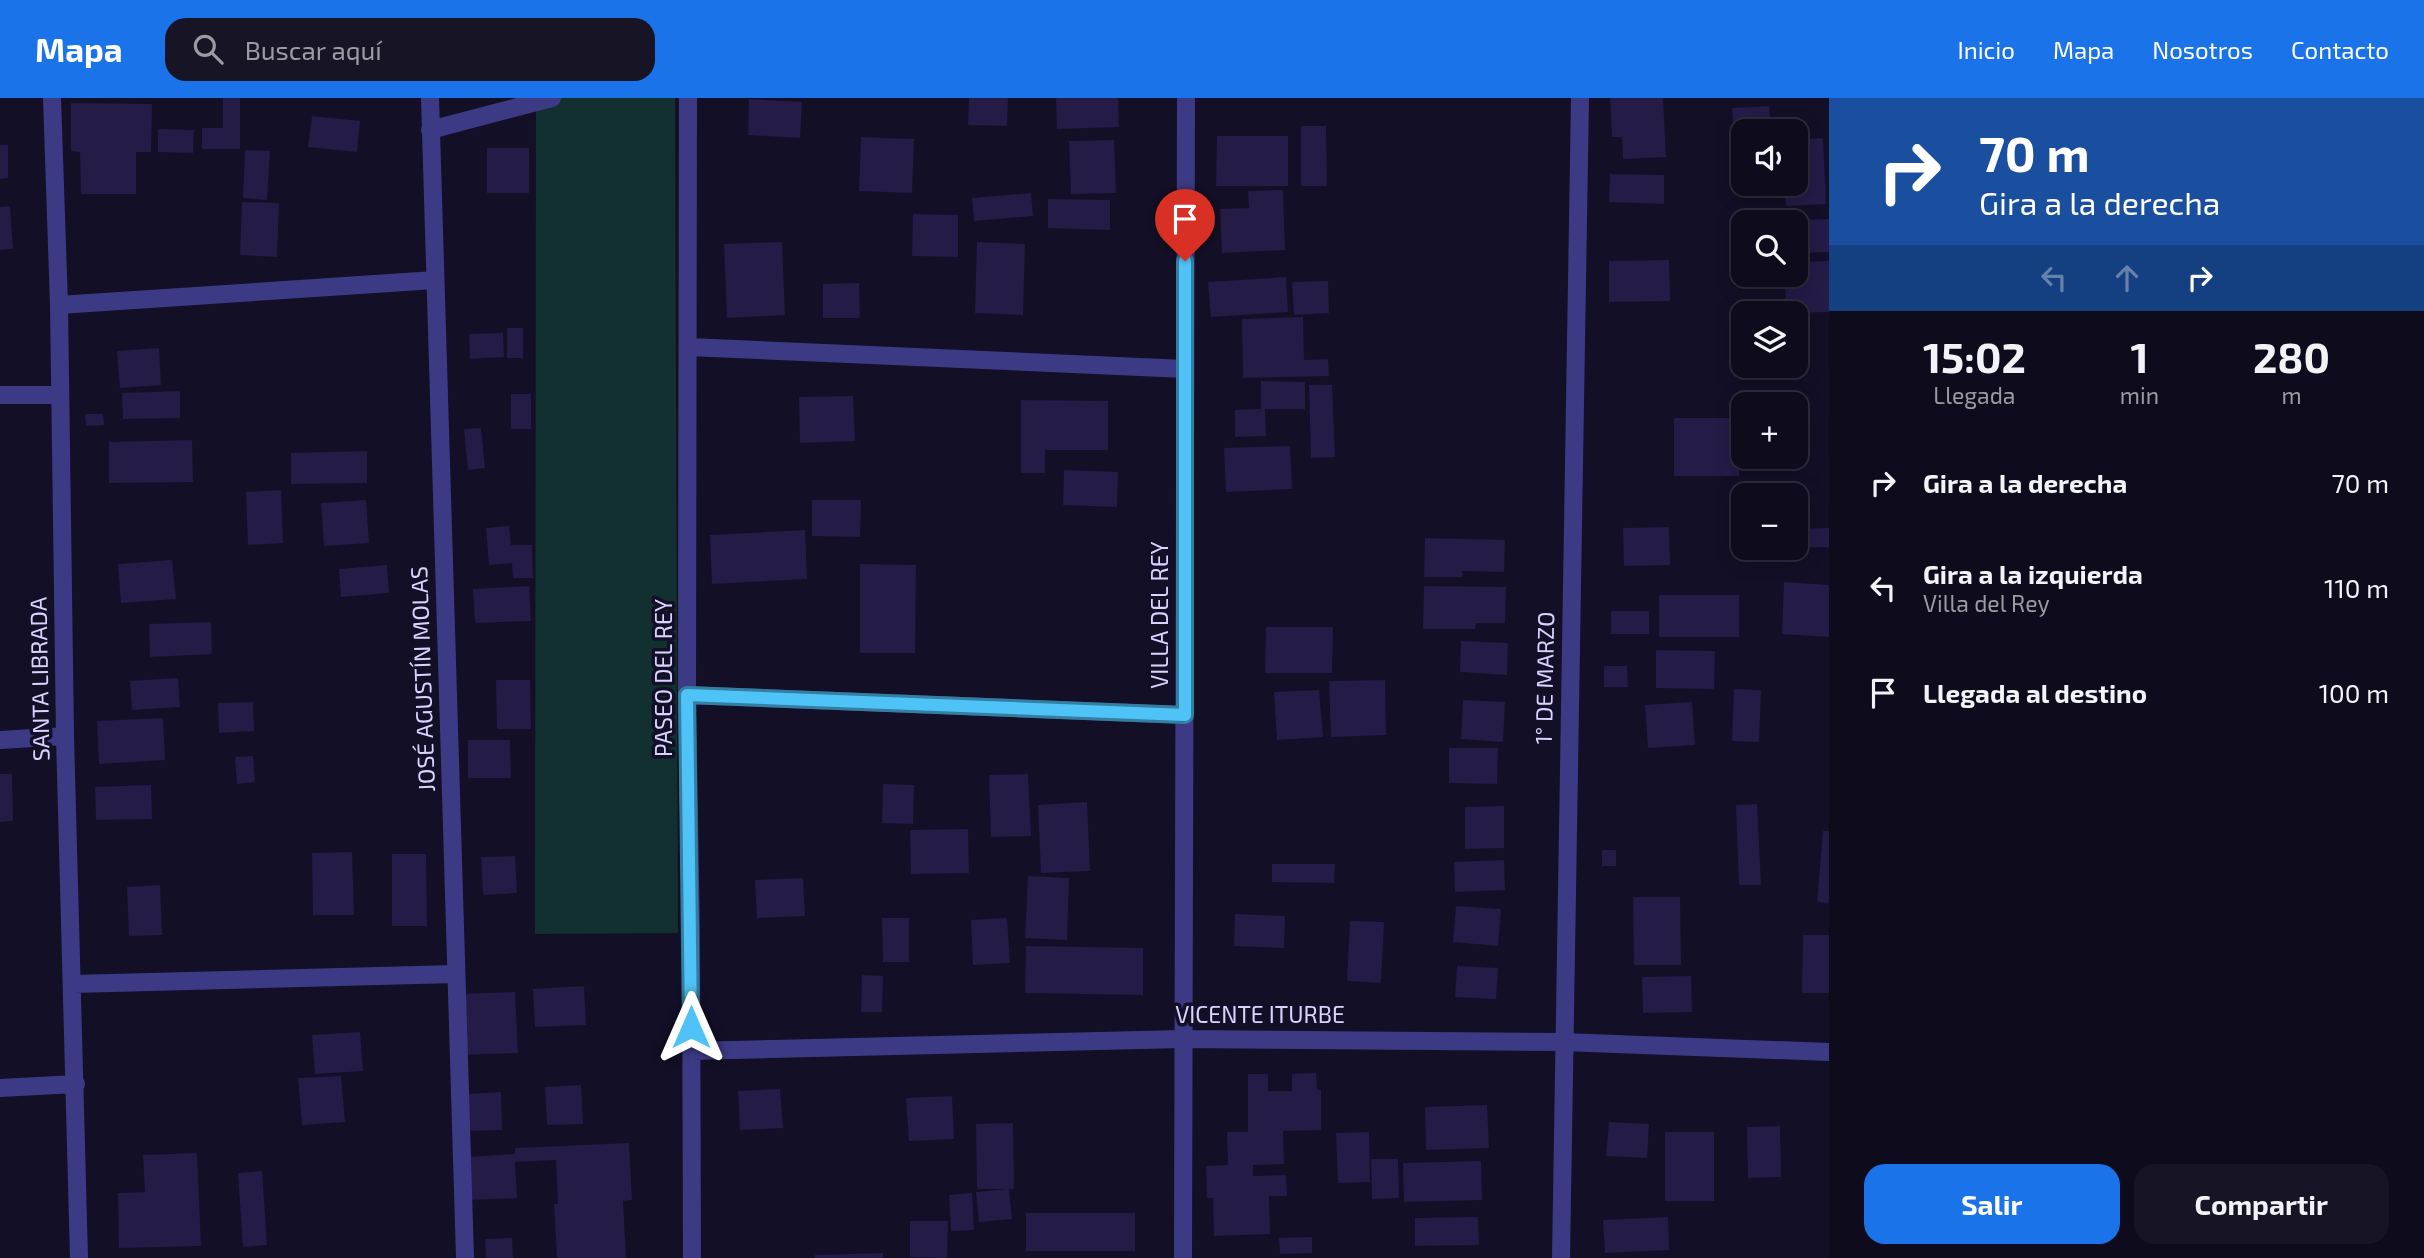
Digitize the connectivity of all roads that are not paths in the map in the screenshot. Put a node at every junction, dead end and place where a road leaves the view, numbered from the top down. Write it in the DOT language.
graph roads {
  1 [pos="52,98"];
  2 [pos="429,98"];
  3 [pos="552,98"];
  4 [pos="688,98"];
  5 [pos="1186,98"];
  6 [pos="1580,98"];
  7 [pos="430,130"];
  8 [pos="435,280"];
  9 [pos="59,304"];
  10 [pos="689,347"];
  11 [pos="1185,369"];
  12 [pos="59,395"];
  13 [pos="0,396"];
  14 [pos="687,695"];
  15 [pos="1185,715"];
  16 [pos="65,736"];
  17 [pos="0,740"];
  18 [pos="456,974"];
  19 [pos="73,984"];
  20 [pos="1182,1038"];
  21 [pos="1563,1042"];
  22 [pos="691,1051"];
  23 [pos="1829,1052"];
  24 [pos="76,1084"];
  25 [pos="0,1087"];
  26 [pos="79,1258"];
  27 [pos="465,1258"];
  28 [pos="692,1258"];
  29 [pos="1183,1258"];
  30 [pos="1561,1258"];
  1 -- 9 [label="street, SANTA LIBRADA"];
  2 -- 7 [label="street, JOSÉ AGUSTÍN MOLAS"];
  3 -- 7 [label="street"];
  4 -- 10 [label="street, PASEO DEL REY"];
  5 -- 11 [label="street, VILLA DEL REY"];
  6 -- 21 [label="street, 1° DE MARZO"];
  7 -- 8 [label="street, JOSÉ AGUSTÍN MOLAS"];
  8 -- 9 [label="street"];
  8 -- 18 [label="street, JOSÉ AGUSTÍN MOLAS"];
  9 -- 12 [label="street, SANTA LIBRADA"];
  10 -- 11 [label="street"];
  10 -- 14 [label="street, PASEO DEL REY"];
  11 -- 15 [label="street, VILLA DEL REY"];
  12 -- 13 [label="street"];
  12 -- 16 [label="street, SANTA LIBRADA"];
  14 -- 15 [label="street"];
  14 -- 22 [label="street, PASEO DEL REY"];
  15 -- 20 [label="street, VILLA DEL REY"];
  16 -- 17 [label="street"];
  16 -- 19 [label="street, SANTA LIBRADA"];
  18 -- 19 [label="street"];
  18 -- 27 [label="street, JOSÉ AGUSTÍN MOLAS"];
  19 -- 24 [label="street, SANTA LIBRADA"];
  20 -- 21 [label="street, VICENTE ITURBE"];
  20 -- 22 [label="street, VICENTE ITURBE"];
  20 -- 29 [label="street, VILLA DEL REY"];
  21 -- 23 [label="street, VICENTE ITURBE"];
  21 -- 30 [label="street, 1° DE MARZO"];
  22 -- 28 [label="street, PASEO DEL REY"];
  24 -- 25 [label="street"];
  24 -- 26 [label="street, SANTA LIBRADA"];
}
